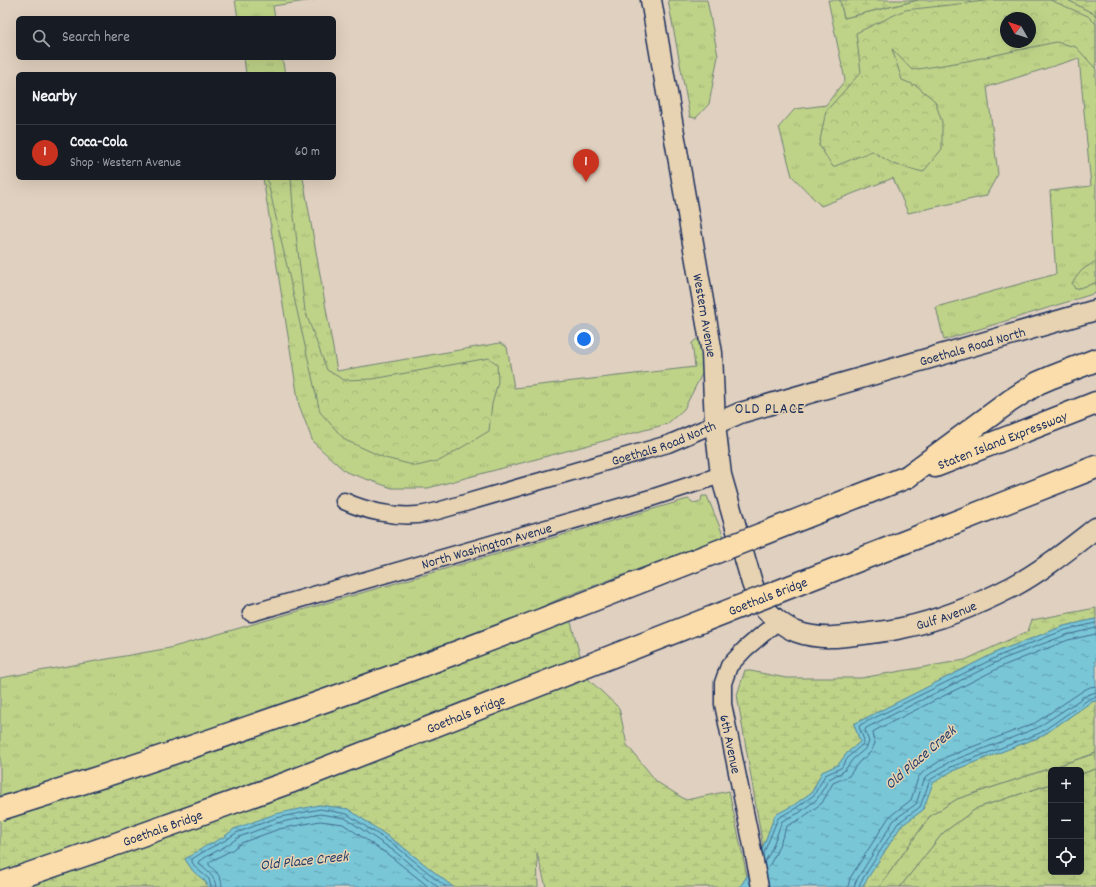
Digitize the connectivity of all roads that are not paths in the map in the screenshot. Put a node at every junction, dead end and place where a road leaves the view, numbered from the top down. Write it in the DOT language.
graph roads {
  1 [pos="651,0"];
  2 [pos="1096,310"];
  3 [pos="1096,360"];
  4 [pos="1096,403"];
  5 [pos="715,424"];
  6 [pos="1096,467"];
  7 [pos="721,475"];
  8 [pos="907,477"];
  9 [pos="344,502"];
  10 [pos="1096,528"];
  11 [pos="251,614"];
  12 [pos="778,621"];
  13 [pos="0,809"];
  14 [pos="0,884"];
  15 [pos="760,887"];
  1 -- 5 [label="street, Western Avenue"];
  2 -- 5 [label="street, Goethals Road North"];
  3 -- 8 [label="highway"];
  4 -- 8 [label="highway, Staten Island Expressway"];
  5 -- 7 [label="street, Western Avenue"];
  5 -- 9 [label="street, Goethals Road North"];
  6 -- 14 [label="highway, Goethals Bridge, bridge"];
  7 -- 11 [label="street, North Washington Avenue"];
  7 -- 12 [label="street, Western Avenue"];
  8 -- 13 [label="highway, bridge"];
  10 -- 12 [label="street, Gulf Avenue"];
  12 -- 15 [label="street, 6th Avenue"];
}
